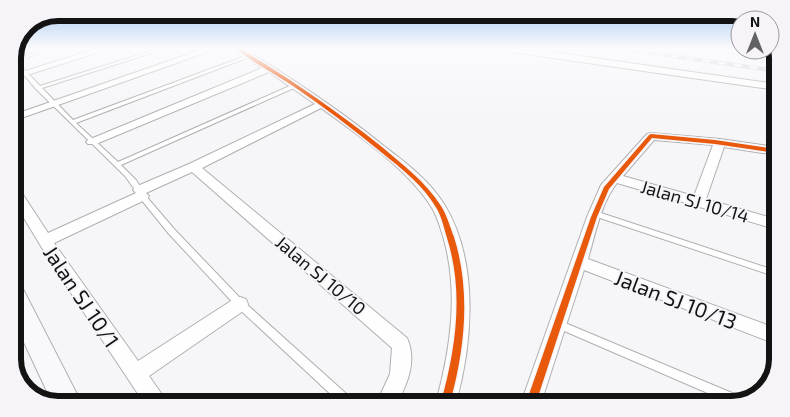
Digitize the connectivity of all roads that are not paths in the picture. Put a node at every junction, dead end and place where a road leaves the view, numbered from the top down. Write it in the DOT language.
graph roads {
  1 [pos="39,68"];
  2 [pos="100,68"];
  3 [pos="156,68"];
  4 [pos="206,68"];
  5 [pos="647,68"];
  6 [pos="21,69"];
  7 [pos="269,69"];
  8 [pos="24,73"];
  9 [pos="294,86"];
  10 [pos="769,86"];
  11 [pos="38,88"];
  12 [pos="53,104"];
  13 [pos="322,104"];
  14 [pos="21,115"];
  15 [pos="73,122"];
  16 [pos="92,142"];
  17 [pos="720,142"];
  18 [pos="769,149"];
  19 [pos="117,165"];
  20 [pos="193,167"];
  21 [pos="616,178"];
  22 [pos="141,193"];
  23 [pos="698,202"];
  24 [pos="21,203"];
  25 [pos="596,214"];
  26 [pos="769,219"];
  27 [pos="44,241"];
  28 [pos="579,262"];
  29 [pos="769,272"];
  30 [pos="240,304"];
  31 [pos="21,310"];
  32 [pos="558,324"];
  33 [pos="769,333"];
  34 [pos="136,374"];
  35 [pos="64,396"];
  36 [pos="151,396"];
  37 [pos="340,396"];
  38 [pos="390,396"];
  39 [pos="448,396"];
  40 [pos="532,396"];
  41 [pos="726,396"];
  1 -- 8 [label="street"];
  2 -- 11 [label="lane"];
  3 -- 12 [label="street"];
  4 -- 15 [label="lane"];
  5 -- 10 [label="street"];
  6 -- 8 [label="lane"];
  7 -- 9 [label="street"];
  7 -- 16 [label="street"];
  8 -- 11 [label="lane"];
  9 -- 13 [label="street"];
  9 -- 19 [label="lane"];
  11 -- 12 [label="lane"];
  12 -- 14 [label="street"];
  12 -- 15 [label="lane"];
  13 -- 20 [label="street"];
  13 -- 39 [label="street"];
  15 -- 16 [label="lane"];
  16 -- 19 [label="lane"];
  17 -- 18 [label="street"];
  17 -- 21 [label="street"];
  17 -- 23 [label="street"];
  19 -- 22 [label="lane"];
  20 -- 22 [label="street"];
  20 -- 38 [label="street, Jalan SJ 10/10"];
  21 -- 23 [label="street, Jalan SJ 10/14"];
  21 -- 25 [label="street"];
  22 -- 27 [label="street"];
  22 -- 30 [label="lane"];
  23 -- 26 [label="street, Jalan SJ 10/14"];
  24 -- 27 [label="street, Jalan SJ 10/1"];
  25 -- 28 [label="street"];
  25 -- 29 [label="lane"];
  27 -- 34 [label="street, Jalan SJ 10/1"];
  28 -- 32 [label="street"];
  28 -- 33 [label="street, Jalan SJ 10/13"];
  30 -- 34 [label="street"];
  30 -- 37 [label="lane"];
  31 -- 35 [label="street"];
  32 -- 40 [label="street"];
  32 -- 41 [label="lane"];
  34 -- 36 [label="street, Jalan SJ 10/1"];
}
